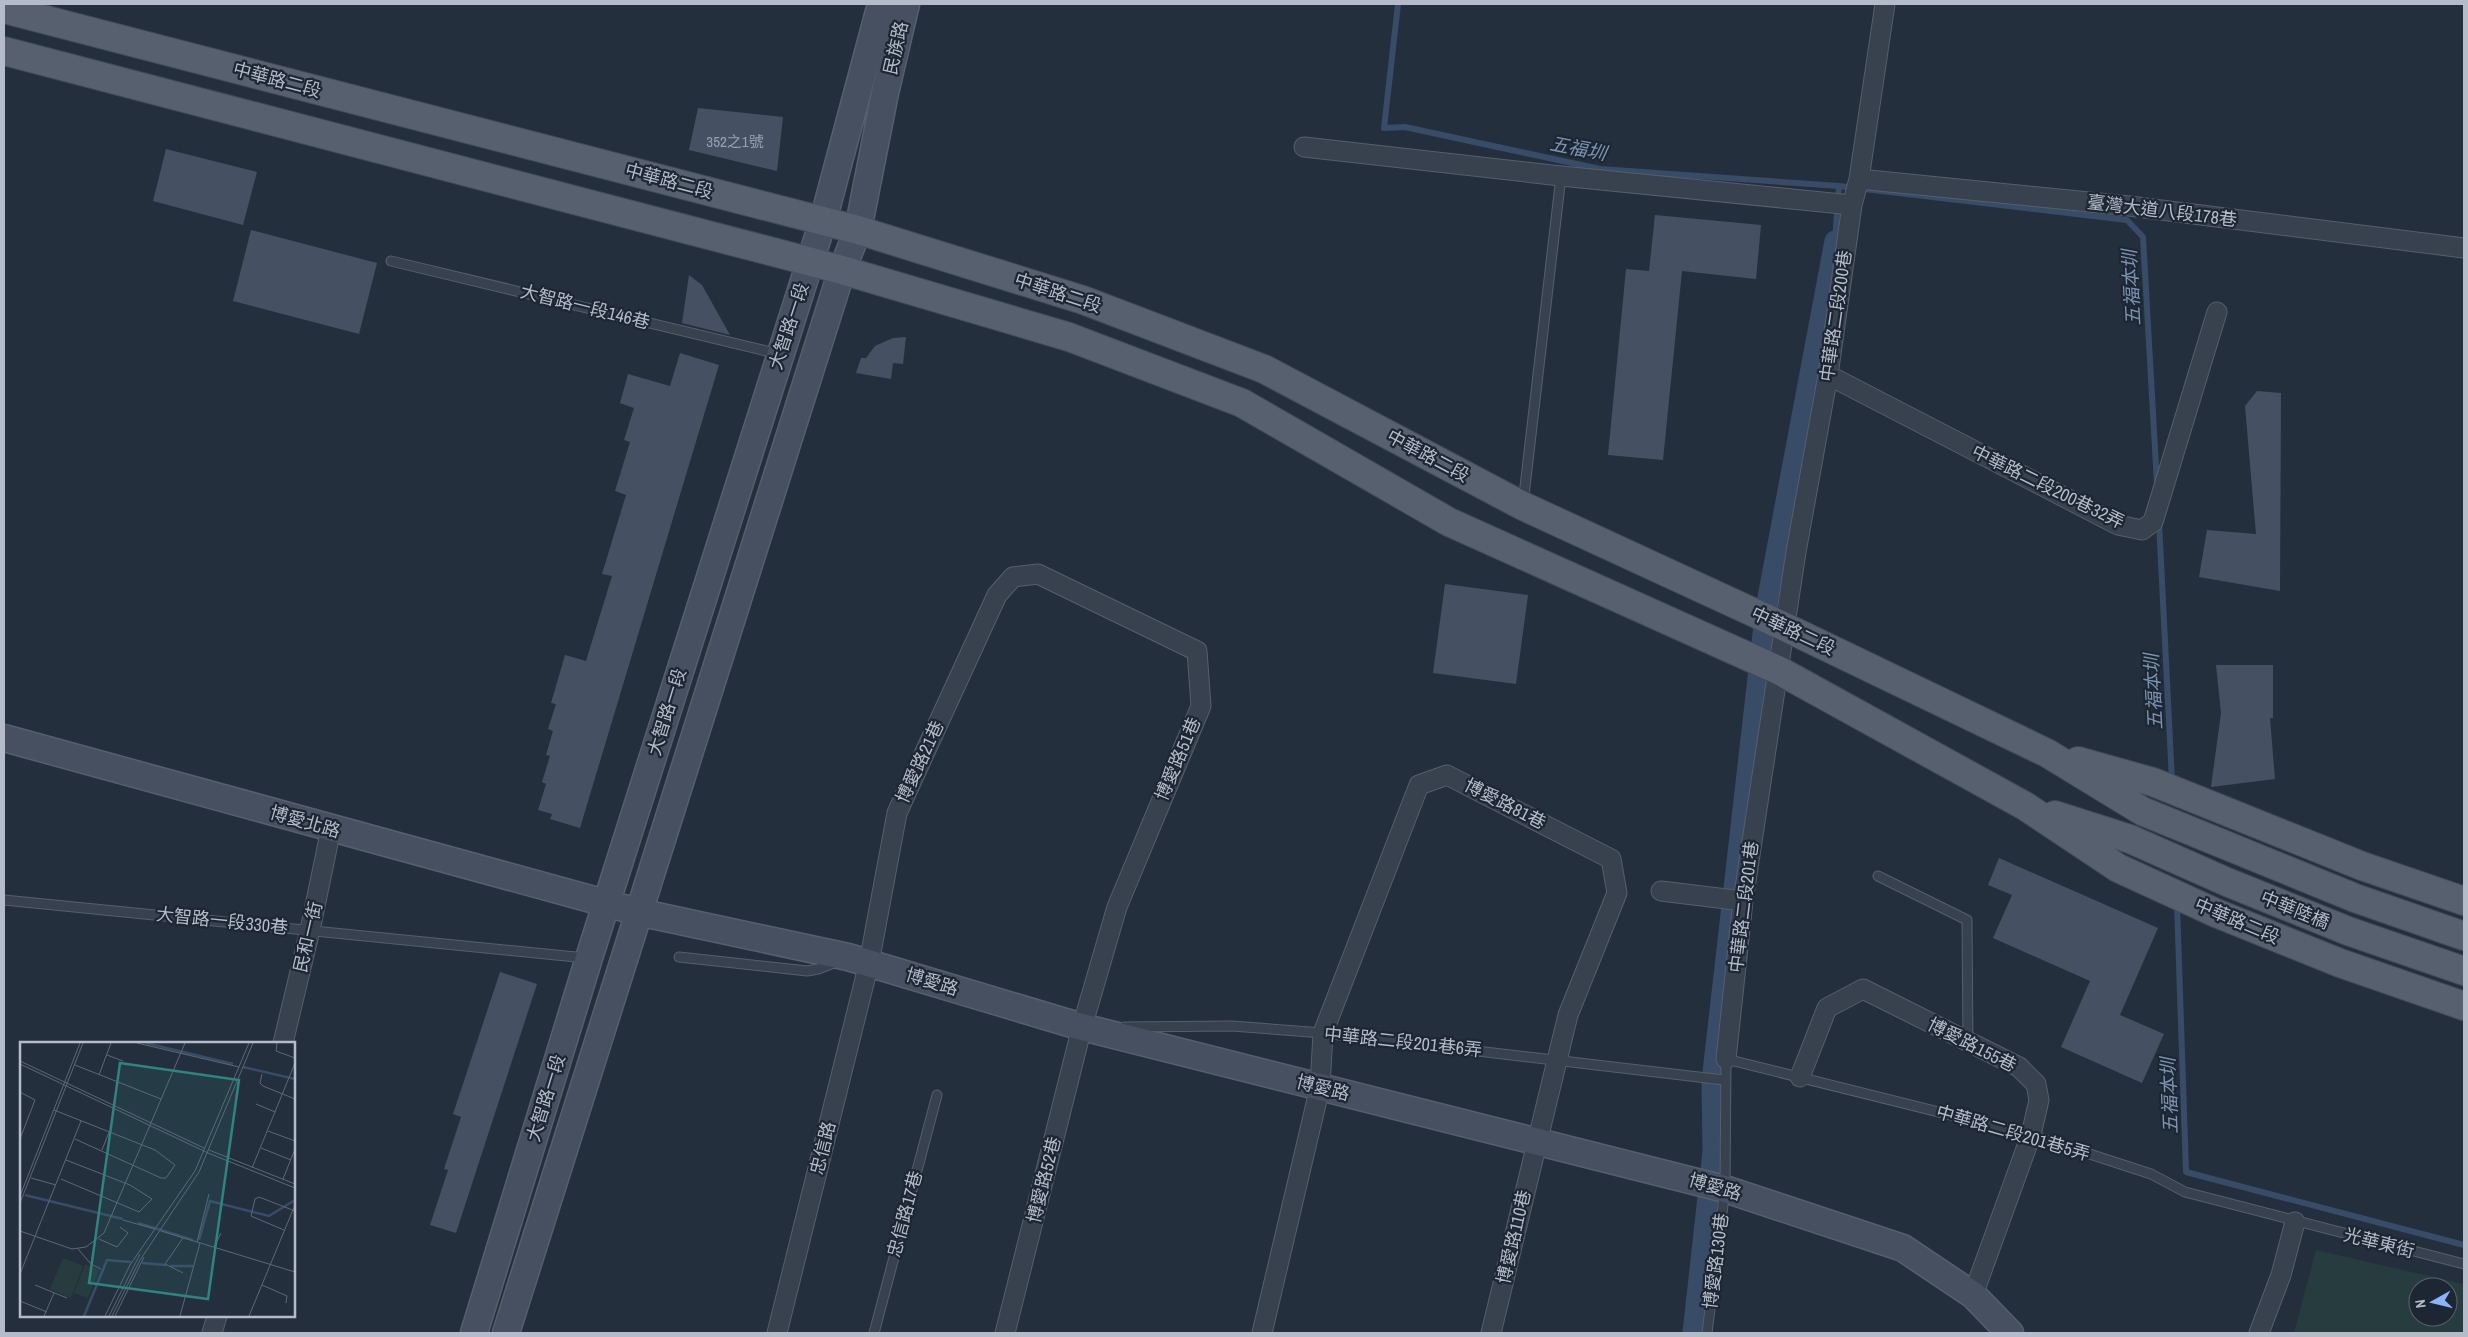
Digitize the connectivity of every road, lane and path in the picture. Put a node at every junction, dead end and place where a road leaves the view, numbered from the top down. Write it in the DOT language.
graph roads {
  1 [pos="881,4"];
  2 [pos="906,4"];
  3 [pos="1870,4"];
  4 [pos="1885,4"];
  5 [pos="4,9"];
  6 [pos="1881,27"];
  7 [pos="4,50"];
  8 [pos="859,90"];
  9 [pos="885,92"];
  10 [pos="1304,147"];
  11 [pos="1561,176"];
  12 [pos="1859,179"];
  13 [pos="1852,205"];
  14 [pos="823,221"];
  15 [pos="858,230"];
  16 [pos="2464,248"];
  17 [pos="390,261"];
  18 [pos="809,262"];
  19 [pos="842,270"];
  20 [pos="2217,312"];
  21 [pos="779,354"];
  22 [pos="1828,375"];
  23 [pos="1523,506"];
  24 [pos="1013,577"];
  25 [pos="1786,627"];
  26 [pos="1778,670"];
  27 [pos="4,738"];
  28 [pos="2047,753"];
  29 [pos="2025,806"];
  30 [pos="2142,811"];
  31 [pos="331,830"];
  32 [pos="2130,839"];
  33 [pos="1878,876"];
  34 [pos="1661,891"];
  35 [pos="4,900"];
  36 [pos="1743,901"];
  37 [pos="2464,901"];
  38 [pos="607,904"];
  39 [pos="638,912"];
  40 [pos="310,930"];
  41 [pos="2464,936"];
  42 [pos="589,958"];
  43 [pos="679,958"];
  44 [pos="858,960"];
  45 [pos="2464,971"];
  46 [pos="2464,1006"];
  47 [pos="1082,1027"];
  48 [pos="1323,1033"];
  49 [pos="283,1042"];
  50 [pos="1968,1042"];
  51 [pos="1557,1059"];
  52 [pos="1726,1059"];
  53 [pos="1800,1077"];
  54 [pos="1724,1080"];
  55 [pos="1320,1087"];
  56 [pos="937,1095"];
  57 [pos="2030,1135"];
  58 [pos="1537,1141"];
  59 [pos="1725,1189"];
  60 [pos="2294,1222"];
  61 [pos="2464,1264"];
  62 [pos="1973,1294"];
  63 [pos="217,1317"];
  64 [pos="212,1333"];
  65 [pos="474,1333"];
  66 [pos="506,1333"];
  67 [pos="777,1333"];
  68 [pos="874,1333"];
  69 [pos="1005,1333"];
  70 [pos="1262,1333"];
  71 [pos="1491,1333"];
  72 [pos="1707,1333"];
  73 [pos="2010,1333"];
  74 [pos="2259,1333"];
  1 -- 8 [label="street, 民族路"];
  2 -- 9 [label="street, 民族路"];
  3 -- 6 [label="street"];
  4 -- 6 [label="street, 中華路二段200巷"];
  5 -- 14 [label="main road, 中華路二段"];
  6 -- 12 [label="street, 中華路二段200巷"];
  7 -- 18 [label="main road, 中華路二段"];
  8 -- 14 [label="street, 大智路一段"];
  9 -- 15 [label="street, 大智路一段"];
  10 -- 11 [label="street"];
  11 -- 13 [label="street"];
  11 -- 23 [label="lane"];
  12 -- 13 [label="street, 中華路二段200巷"];
  12 -- 16 [label="street, 臺灣大道八段178巷"];
  13 -- 22 [label="street, 中華路二段200巷"];
  14 -- 15 [label="main road, 中華路二段"];
  14 -- 18 [label="street, 大智路一段"];
  15 -- 19 [label="street, 大智路一段"];
  15 -- 23 [label="main road, 中華路二段"];
  17 -- 21 [label="lane, 大智路一段146巷"];
  18 -- 19 [label="main road, 中華路二段"];
  18 -- 21 [label="street, 大智路一段"];
  19 -- 26 [label="main road, 中華路二段"];
  19 -- 39 [label="street, 大智路一段"];
  20 -- 22 [label="street, 中華路二段200巷32弄"];
  21 -- 38 [label="street, 大智路一段"];
  22 -- 25 [label="street, 中華路二段200巷"];
  23 -- 25 [label="main road, 中華路二段"];
  24 -- 44 [label="street, 博愛路21巷"];
  24 -- 47 [label="street, 博愛路51巷"];
  25 -- 26 [label="street, 中華路二段201巷"];
  25 -- 28 [label="main road, 中華路二段"];
  26 -- 29 [label="main road, 中華路二段"];
  26 -- 36 [label="street, 中華路二段201巷"];
  27 -- 31 [label="street, 博愛北路"];
  28 -- 30 [label="main road, 中華路二段"];
  28 -- 37 [label="main road, 中華路二段"];
  29 -- 32 [label="main road, 中華路二段"];
  29 -- 46 [label="main road, 中華路二段"];
  30 -- 41 [label="main road, 中華陸橋"];
  31 -- 38 [label="street, 博愛北路"];
  31 -- 40 [label="street, 民和一街"];
  32 -- 45 [label="main road, 中華陸橋"];
  33 -- 50 [label="lane"];
  34 -- 36 [label="street"];
  35 -- 40 [label="lane, 大智路一段330巷"];
  36 -- 52 [label="street, 中華路二段201巷"];
  38 -- 39 [label="street, 博愛路"];
  38 -- 42 [label="street, 大智路一段"];
  39 -- 44 [label="street, 博愛路"];
  39 -- 66 [label="street, 大智路一段"];
  40 -- 42 [label="lane, 大智路一段330巷"];
  40 -- 49 [label="street, 民和一街"];
  42 -- 65 [label="street, 大智路一段"];
  43 -- 44 [label="lane"];
  44 -- 47 [label="street, 博愛路"];
  44 -- 67 [label="street, 忠信路"];
  47 -- 48 [label="lane, 中華路二段201巷6弄"];
  47 -- 55 [label="street, 博愛路"];
  47 -- 69 [label="street, 博愛路52巷"];
  48 -- 51 [label="lane, 中華路二段201巷6弄"];
  48 -- 51 [label="street, 博愛路81巷"];
  48 -- 55 [label="street, 博愛路81巷"];
  50 -- 53 [label="street, 博愛路155巷"];
  50 -- 57 [label="street, 博愛路155巷"];
  51 -- 54 [label="lane, 中華路二段201巷6弄"];
  51 -- 58 [label="street, 博愛路81巷"];
  52 -- 53 [label="lane, 中華路二段201巷5弄"];
  52 -- 54 [label="lane, 中華路二段201巷"];
  53 -- 57 [label="lane, 中華路二段201巷5弄"];
  54 -- 59 [label="lane, 中華路二段201巷"];
  55 -- 58 [label="street, 博愛路"];
  55 -- 70 [label="street, 博愛路81巷"];
  56 -- 68 [label="lane, 忠信路17巷"];
  57 -- 60 [label="lane, 中華路二段201巷5弄"];
  57 -- 62 [label="street, 博愛路155巷"];
  58 -- 59 [label="street, 博愛路"];
  58 -- 71 [label="street, 博愛路110巷"];
  59 -- 62 [label="street, 博愛路"];
  59 -- 72 [label="lane, 博愛路130巷"];
  60 -- 61 [label="lane, 光華東街"];
  60 -- 74 [label="street"];
  62 -- 73 [label="street, 博愛路"];
  63 -- 64 [label="street"];
}
